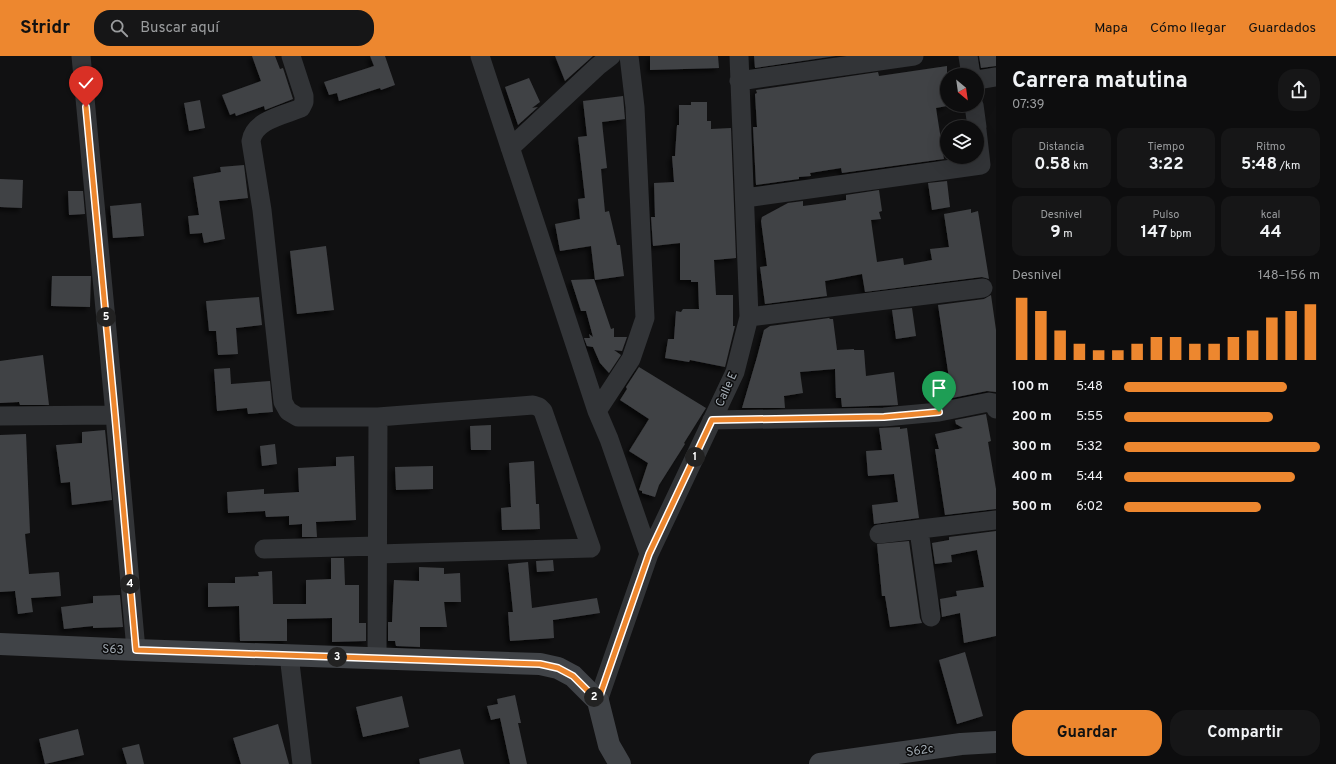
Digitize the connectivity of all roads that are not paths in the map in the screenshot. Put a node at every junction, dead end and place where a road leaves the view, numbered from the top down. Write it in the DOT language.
graph roads {
  1 [pos="81,56"];
  2 [pos="291,56"];
  3 [pos="480,56"];
  4 [pos="611,56"];
  5 [pos="629,56"];
  6 [pos="738,56"];
  7 [pos="914,56"];
  8 [pos="968,56"];
  9 [pos="970,68"];
  10 [pos="996,78"];
  11 [pos="984,79"];
  12 [pos="739,81"];
  13 [pos="510,148"];
  14 [pos="984,151"];
  15 [pos="989,167"];
  16 [pos="745,198"];
  17 [pos="983,288"];
  18 [pos="749,317"];
  19 [pos="996,409"];
  20 [pos="597,411"];
  21 [pos="115,415"];
  22 [pos="0,416"];
  23 [pos="378,417"];
  24 [pos="712,420"];
  25 [pos="996,520"];
  26 [pos="919,530"];
  27 [pos="879,534"];
  28 [pos="264,549"];
  29 [pos="377,550"];
  30 [pos="649,554"];
  31 [pos="931,617"];
  32 [pos="0,644"];
  33 [pos="136,650"];
  34 [pos="289,655"];
  35 [pos="377,659"];
  36 [pos="598,701"];
  37 [pos="996,742"];
  38 [pos="302,764"];
  39 [pos="620,764"];
  40 [pos="820,764"];
  1 -- 21 [label="street"];
  2 -- 23 [label="street"];
  3 -- 13 [label="street"];
  4 -- 13 [label="street"];
  5 -- 20 [label="street"];
  6 -- 12 [label="street, Calle E"];
  7 -- 12 [label="street"];
  8 -- 9 [label="street"];
  10 -- 11 [label="street"];
  12 -- 16 [label="street, Calle E"];
  13 -- 20 [label="street"];
  14 -- 15 [label="street"];
  15 -- 16 [label="street"];
  16 -- 18 [label="street, Calle E"];
  17 -- 18 [label="street"];
  18 -- 24 [label="street, Calle E"];
  19 -- 24 [label="street"];
  20 -- 30 [label="street"];
  21 -- 22 [label="street"];
  21 -- 33 [label="street"];
  23 -- 29 [label="street"];
  23 -- 29 [label="street"];
  24 -- 30 [label="street, Calle E"];
  25 -- 26 [label="street"];
  26 -- 27 [label="street"];
  26 -- 31 [label="street"];
  28 -- 29 [label="street"];
  29 -- 35 [label="street"];
  30 -- 36 [label="street, Calle E"];
  32 -- 33 [label="main road, S63"];
  33 -- 34 [label="main road, S63"];
  34 -- 35 [label="main road, S63"];
  34 -- 38 [label="street"];
  35 -- 36 [label="main road, S63"];
  36 -- 39 [label="main road"];
  37 -- 40 [label="main road, S62c"];
}
